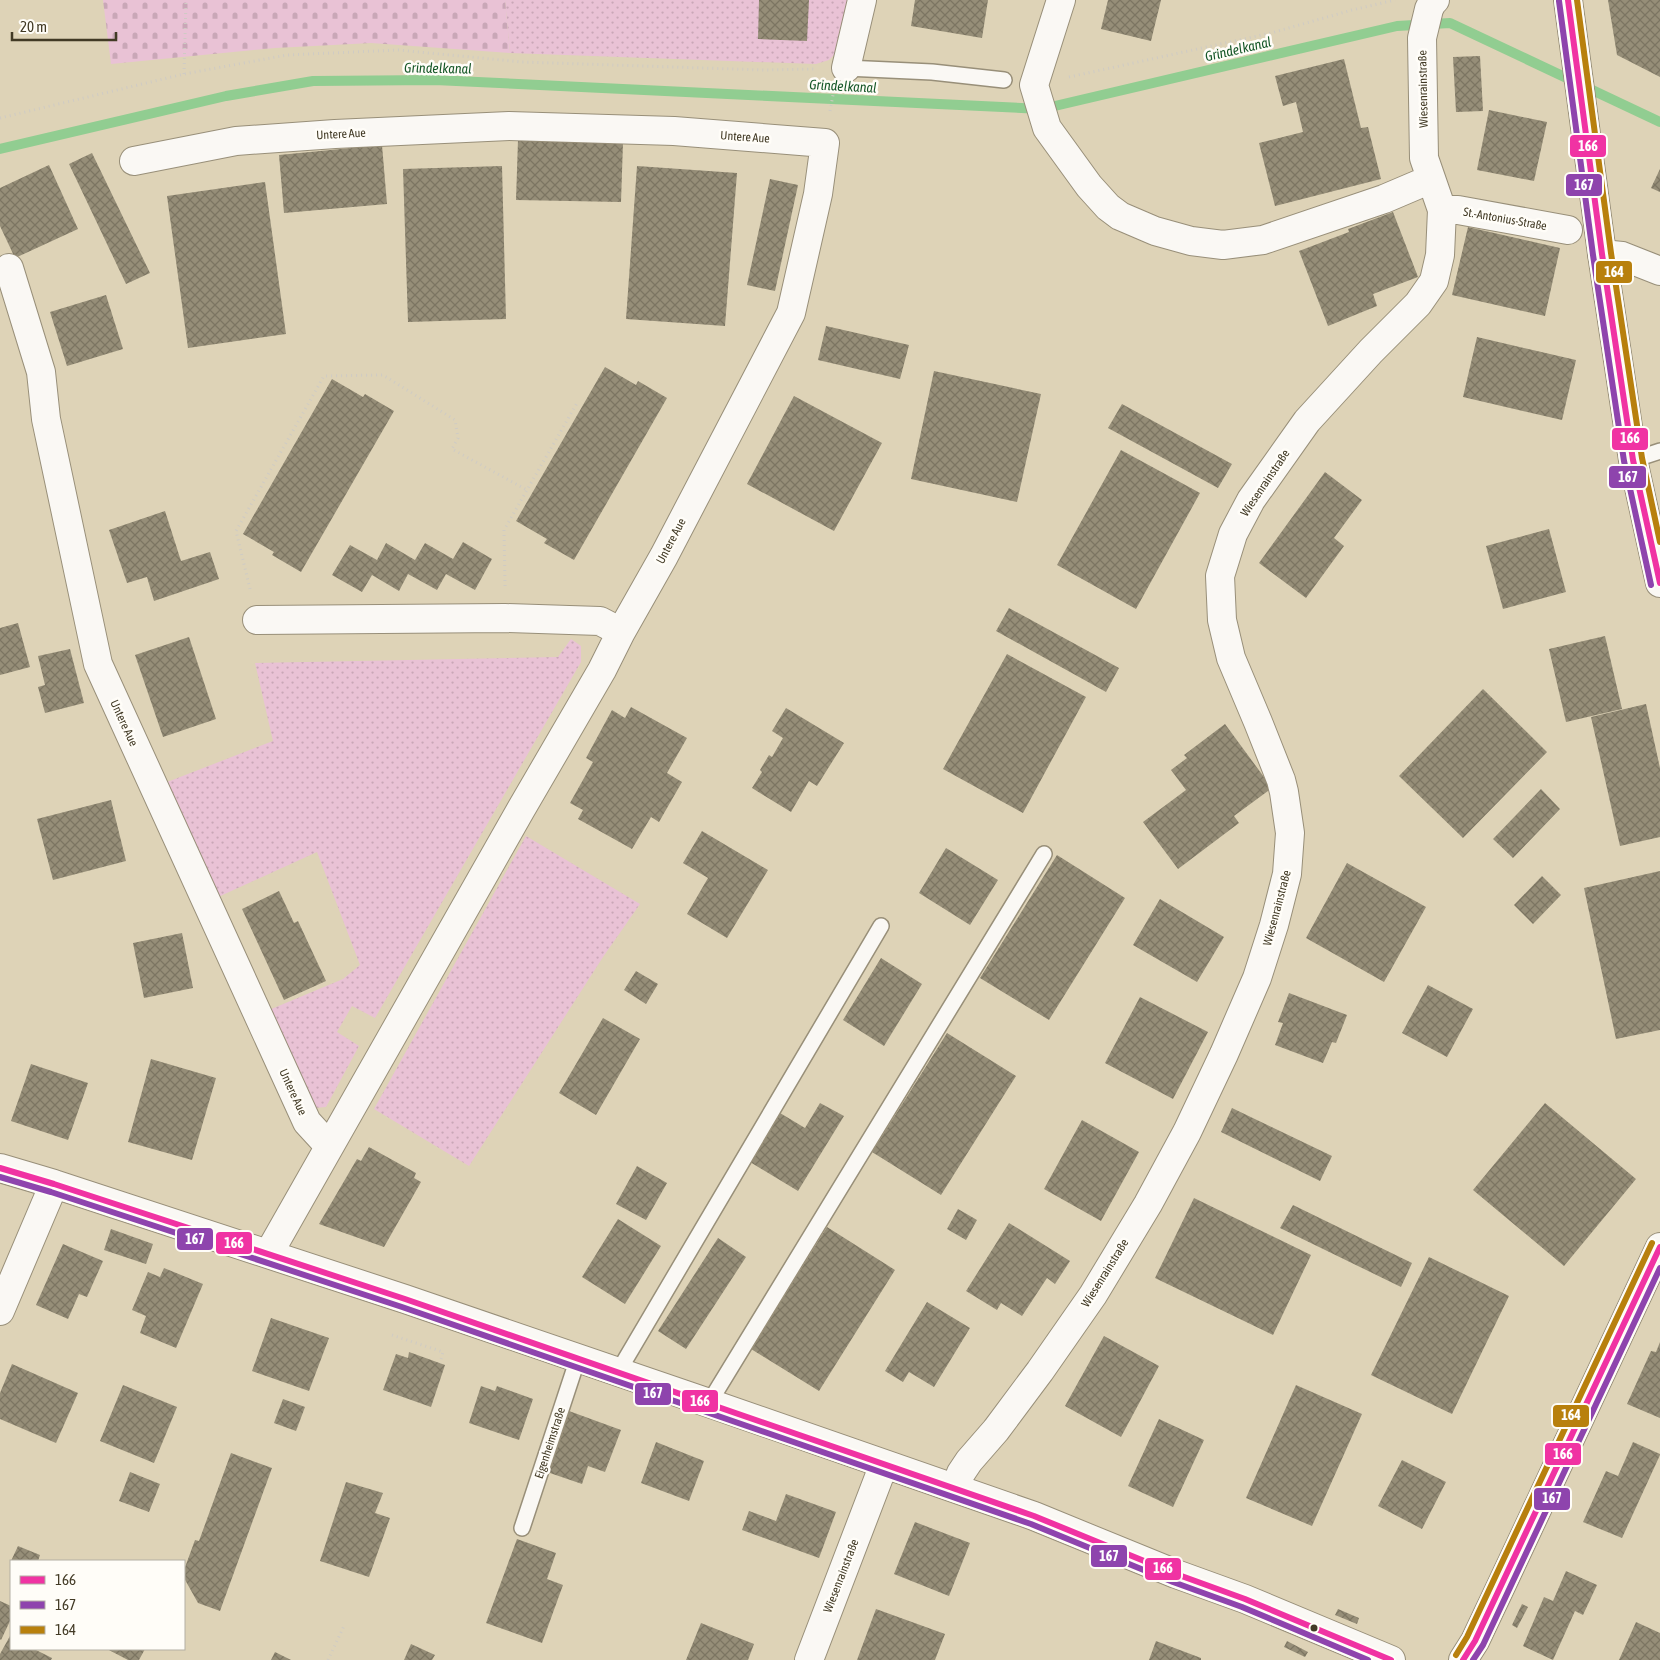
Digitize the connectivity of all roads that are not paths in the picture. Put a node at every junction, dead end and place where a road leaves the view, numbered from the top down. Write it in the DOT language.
graph roads {
  1 [pos="862,0"];
  2 [pos="1061,0"];
  3 [pos="1568,0"];
  4 [pos="1432,4"];
  5 [pos="846,68"];
  6 [pos="1004,80"];
  7 [pos="134,161"];
  8 [pos="1431,179"];
  9 [pos="1442,210"];
  10 [pos="1568,230"];
  11 [pos="1602,254"];
  12 [pos="9,268"];
  13 [pos="1660,271"];
  14 [pos="1660,451"];
  15 [pos="1633,460"];
  16 [pos="1660,583"];
  17 [pos="257,620"];
  18 [pos="621,632"];
  19 [pos="1044,854"];
  20 [pos="881,926"];
  21 [pos="330,1146"];
  22 [pos="0,1168"];
  23 [pos="54,1184"];
  24 [pos="1660,1247"];
  25 [pos="269,1254"];
  26 [pos="0,1311"];
  27 [pos="578,1358"];
  28 [pos="618,1372"];
  29 [pos="709,1403"];
  30 [pos="884,1464"];
  31 [pos="955,1488"];
  32 [pos="522,1528"];
  33 [pos="809,1660"];
  34 [pos="1391,1660"];
  35 [pos="1448,1660"];
  36 [pos="1464,1660"];
  1 -- 5 [label="street"];
  2 -- 8 [label="street"];
  3 -- 11 [label="street"];
  4 -- 8 [label="street, Wiesenrainstraße"];
  5 -- 6 [label="lane"];
  7 -- 18 [label="street, Untere Aue"];
  8 -- 9 [label="street, Wiesenrainstraße"];
  9 -- 10 [label="street, St.-Antonius-Straße"];
  9 -- 31 [label="street, Wiesenrainstraße"];
  11 -- 13 [label="street"];
  11 -- 15 [label="street"];
  12 -- 21 [label="street, Untere Aue"];
  14 -- 15 [label="lane"];
  15 -- 16 [label="street"];
  17 -- 18 [label="street"];
  18 -- 21 [label="street, Untere Aue"];
  19 -- 29 [label="lane"];
  20 -- 28 [label="lane"];
  21 -- 25 [label="street, Untere Aue"];
  22 -- 23 [label="street"];
  23 -- 25 [label="street"];
  23 -- 26 [label="street"];
  24 -- 36 [label="street"];
  25 -- 27 [label="street"];
  27 -- 28 [label="street"];
  27 -- 32 [label="lane, Eigenheimstraße"];
  28 -- 29 [label="street"];
  29 -- 30 [label="street"];
  30 -- 31 [label="street"];
  30 -- 33 [label="street, Wiesenrainstraße"];
  31 -- 34 [label="street"];
  35 -- 36 [label="street"];
}
